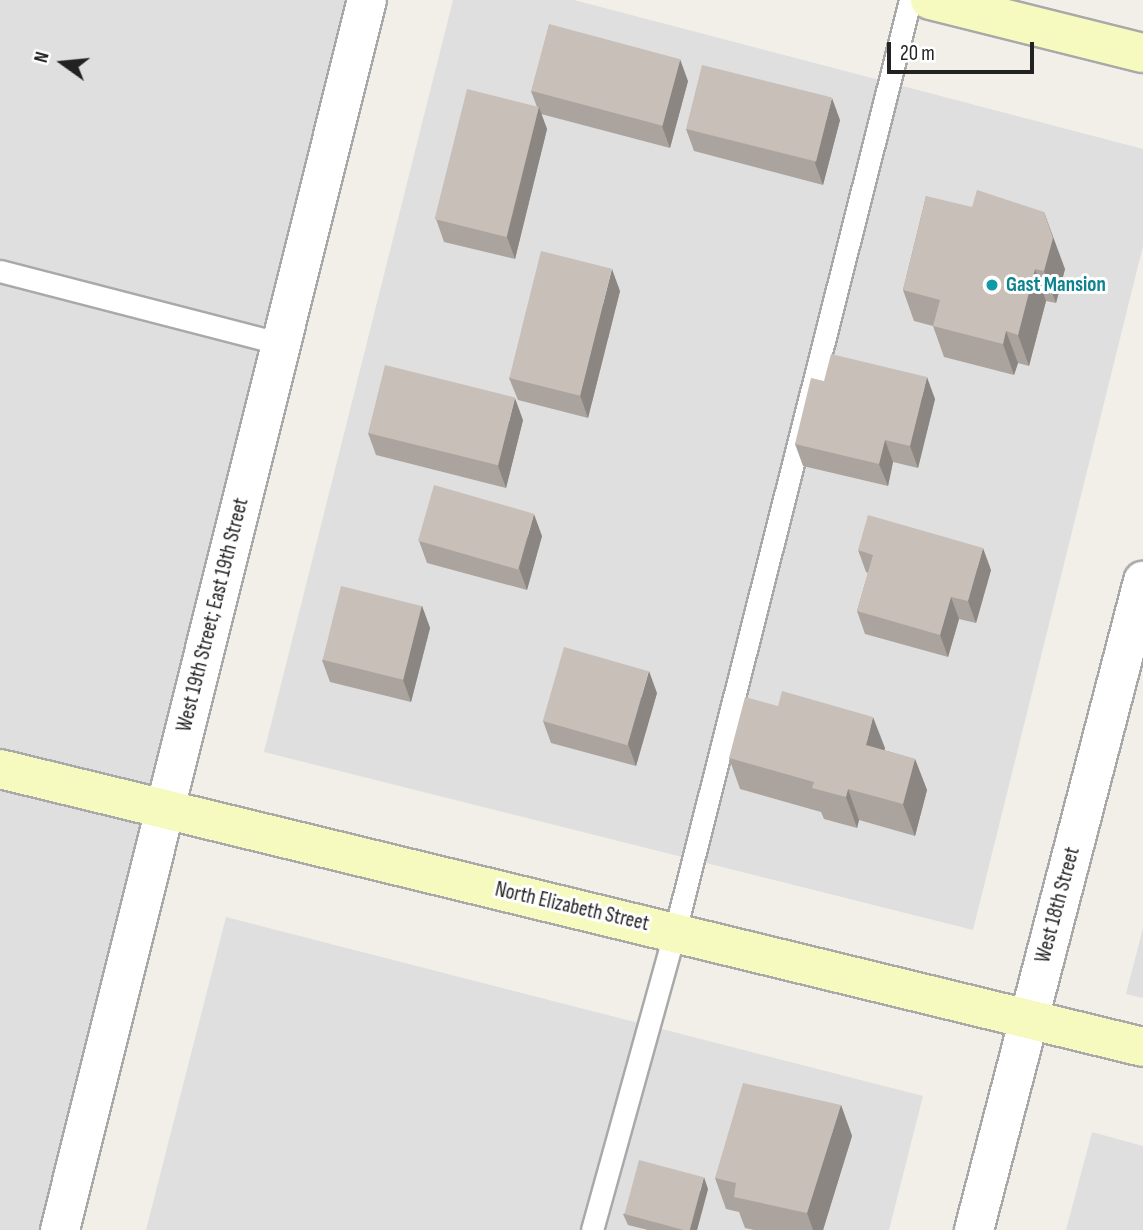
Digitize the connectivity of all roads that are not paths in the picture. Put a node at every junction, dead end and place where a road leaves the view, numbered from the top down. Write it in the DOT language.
graph roads {
  1 [pos="368,0"];
  2 [pos="910,0"];
  3 [pos="930,0"];
  4 [pos="1143,53"];
  5 [pos="0,271"];
  6 [pos="282,344"];
  7 [pos="1143,581"];
  8 [pos="0,769"];
  9 [pos="164,810"];
  10 [pos="675,931"];
  11 [pos="1029,1017"];
  12 [pos="1143,1047"];
  13 [pos="60,1230"];
  14 [pos="592,1230"];
  15 [pos="974,1230"];
  1 -- 6 [label="street, West 19th Street; East 19th Street"];
  2 -- 10 [label="lane"];
  3 -- 4 [label="main road"];
  5 -- 6 [label="lane"];
  6 -- 9 [label="street, West 19th Street; East 19th Street"];
  7 -- 11 [label="street, West 18th Street"];
  8 -- 9 [label="main road, North Elizabeth Street"];
  9 -- 10 [label="main road, North Elizabeth Street"];
  9 -- 13 [label="street, West 19th Street; East 19th Street"];
  10 -- 11 [label="main road, North Elizabeth Street"];
  10 -- 14 [label="lane"];
  11 -- 12 [label="main road, North Elizabeth Street"];
  11 -- 15 [label="street, West 18th Street"];
}
